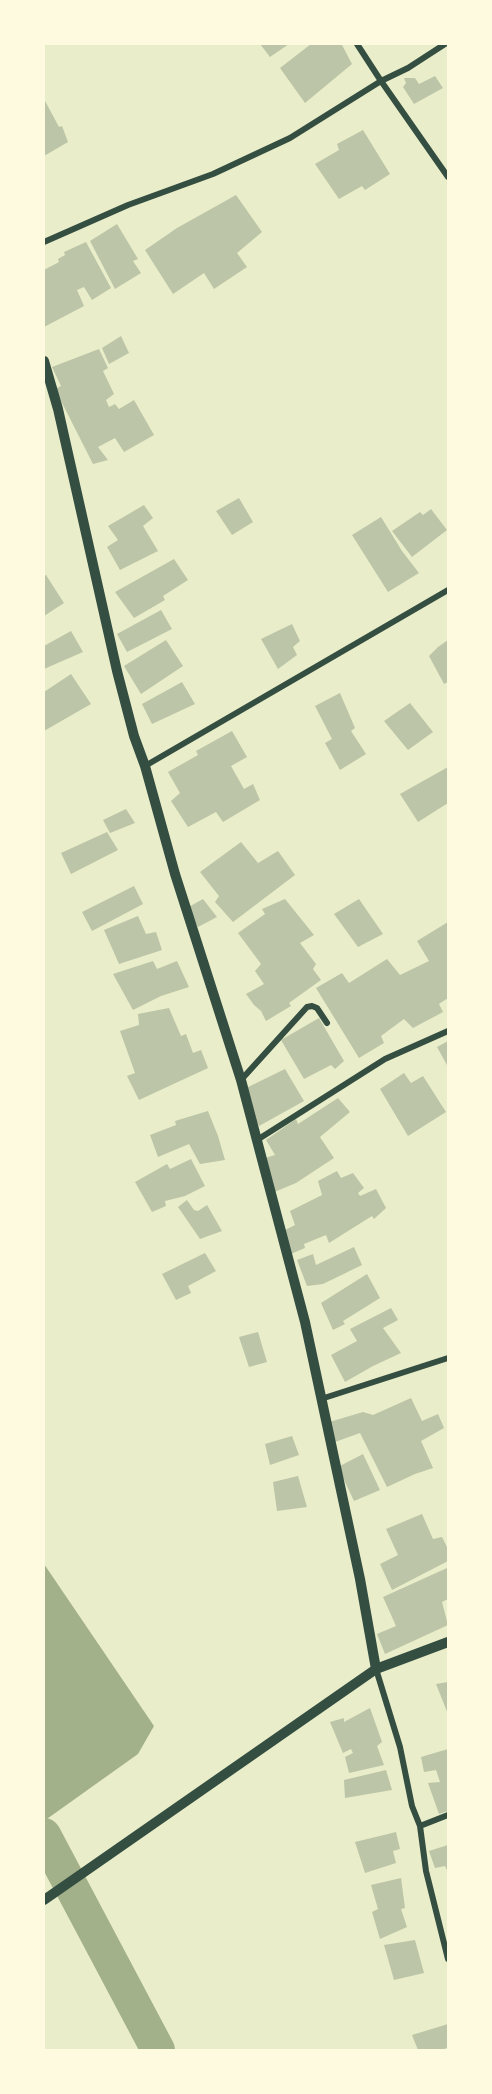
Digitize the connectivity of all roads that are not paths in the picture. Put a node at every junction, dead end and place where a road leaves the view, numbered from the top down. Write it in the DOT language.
graph roads {
  1 [pos="357,44"];
  2 [pos="445,44"];
  3 [pos="381,81"];
  4 [pos="448,177"];
  5 [pos="44,242"];
  6 [pos="44,361"];
  7 [pos="448,590"];
  8 [pos="145,766"];
  9 [pos="327,1023"];
  10 [pos="448,1031"];
  11 [pos="241,1080"];
  12 [pos="257,1140"];
  13 [pos="448,1358"];
  14 [pos="321,1399"];
  15 [pos="448,1642"];
  16 [pos="376,1669"];
  17 [pos="448,1815"];
  18 [pos="420,1826"];
  19 [pos="44,1900"];
  20 [pos="448,1959"];
  1 -- 3 [label="street"];
  2 -- 3 [label="street"];
  3 -- 4 [label="street"];
  3 -- 5 [label="street"];
  6 -- 8 [label="street"];
  7 -- 8 [label="street"];
  8 -- 11 [label="street"];
  9 -- 11 [label="street"];
  10 -- 12 [label="street"];
  11 -- 12 [label="street"];
  12 -- 14 [label="street"];
  13 -- 14 [label="street"];
  14 -- 16 [label="street"];
  15 -- 16 [label="street"];
  16 -- 18 [label="street"];
  16 -- 19 [label="street"];
  17 -- 18 [label="street"];
  18 -- 20 [label="street"];
}
